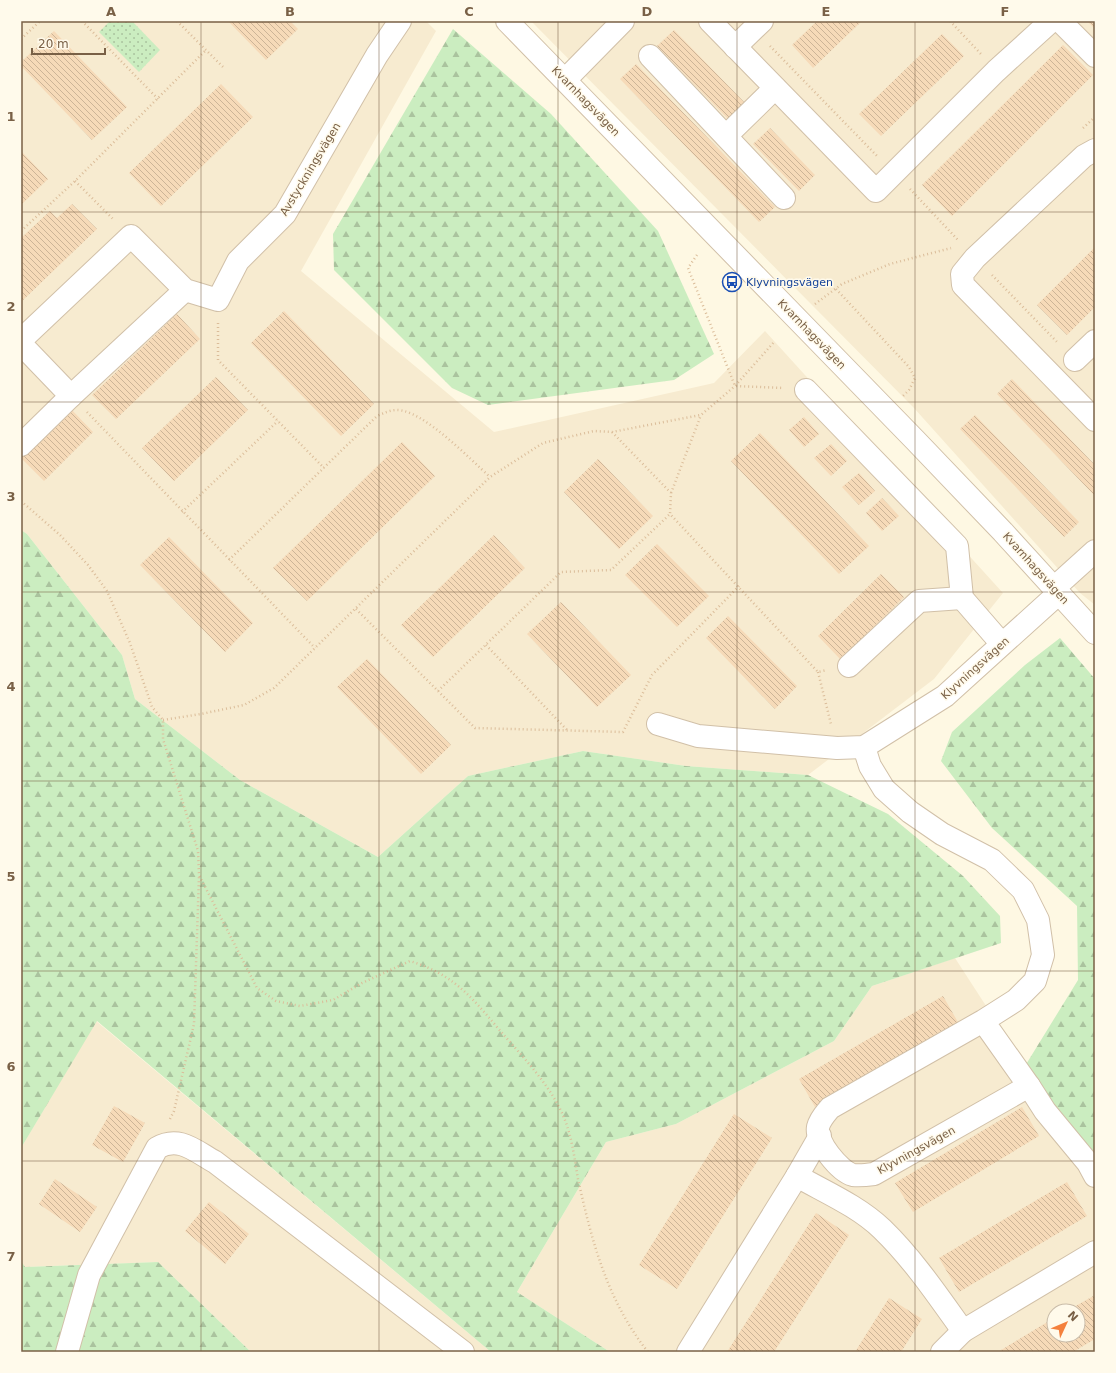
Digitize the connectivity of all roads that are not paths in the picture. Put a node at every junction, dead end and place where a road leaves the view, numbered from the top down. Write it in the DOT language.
graph roads {
  1 [pos="400,21"];
  2 [pos="507,21"];
  3 [pos="710,21"];
  4 [pos="762,21"];
  5 [pos="1051,21"];
  6 [pos="1060,21"];
  7 [pos="618,23"];
  8 [pos="735,47"];
  9 [pos="650,56"];
  10 [pos="1095,56"];
  11 [pos="565,80"];
  12 [pos="775,88"];
  13 [pos="726,136"];
  14 [pos="1095,150"];
  15 [pos="784,198"];
  16 [pos="185,290"];
  17 [pos="21,340"];
  18 [pos="1095,341"];
  19 [pos="21,344"];
  20 [pos="1075,360"];
  21 [pos="806,390"];
  22 [pos="71,396"];
  23 [pos="1095,420"];
  24 [pos="21,444"];
  25 [pos="1095,551"];
  26 [pos="1056,590"];
  27 [pos="962,598"];
  28 [pos="1095,633"];
  29 [pos="1001,643"];
  30 [pos="849,666"];
  31 [pos="658,724"];
  32 [pos="864,747"];
  33 [pos="983,1021"];
  34 [pos="1029,1086"];
  35 [pos="820,1136"];
  36 [pos="797,1176"];
  37 [pos="1095,1176"];
  38 [pos="1095,1252"];
  39 [pos="963,1331"];
  40 [pos="67,1352"];
  41 [pos="463,1352"];
  42 [pos="688,1352"];
  43 [pos="942,1352"];
  1 -- 16 [label="street, Avstyckningsvägen"];
  2 -- 11 [label="street, Kvarnhagsvägen"];
  3 -- 8 [label="street"];
  4 -- 8 [label="street"];
  5 -- 12 [label="street"];
  6 -- 10 [label="street"];
  7 -- 11 [label="street"];
  8 -- 12 [label="street"];
  9 -- 13 [label="street"];
  11 -- 26 [label="street, Kvarnhagsvägen"];
  12 -- 13 [label="street"];
  13 -- 15 [label="street"];
  14 -- 23 [label="street"];
  16 -- 17 [label="street"];
  16 -- 22 [label="street"];
  18 -- 20 [label="street"];
  19 -- 22 [label="street"];
  21 -- 27 [label="street"];
  22 -- 24 [label="street"];
  25 -- 26 [label="street, Klyvningsvägen"];
  26 -- 28 [label="street, Kvarnhagsvägen"];
  26 -- 29 [label="street, Klyvningsvägen"];
  27 -- 29 [label="street"];
  27 -- 30 [label="street"];
  29 -- 32 [label="street, Klyvningsvägen"];
  31 -- 32 [label="street"];
  32 -- 33 [label="street"];
  33 -- 34 [label="street"];
  33 -- 35 [label="street"];
  34 -- 35 [label="street, Klyvningsvägen"];
  34 -- 37 [label="street"];
  35 -- 36 [label="street"];
  36 -- 39 [label="street"];
  36 -- 42 [label="street"];
  38 -- 39 [label="street"];
  39 -- 43 [label="street"];
  40 -- 41 [label="street"];
}
